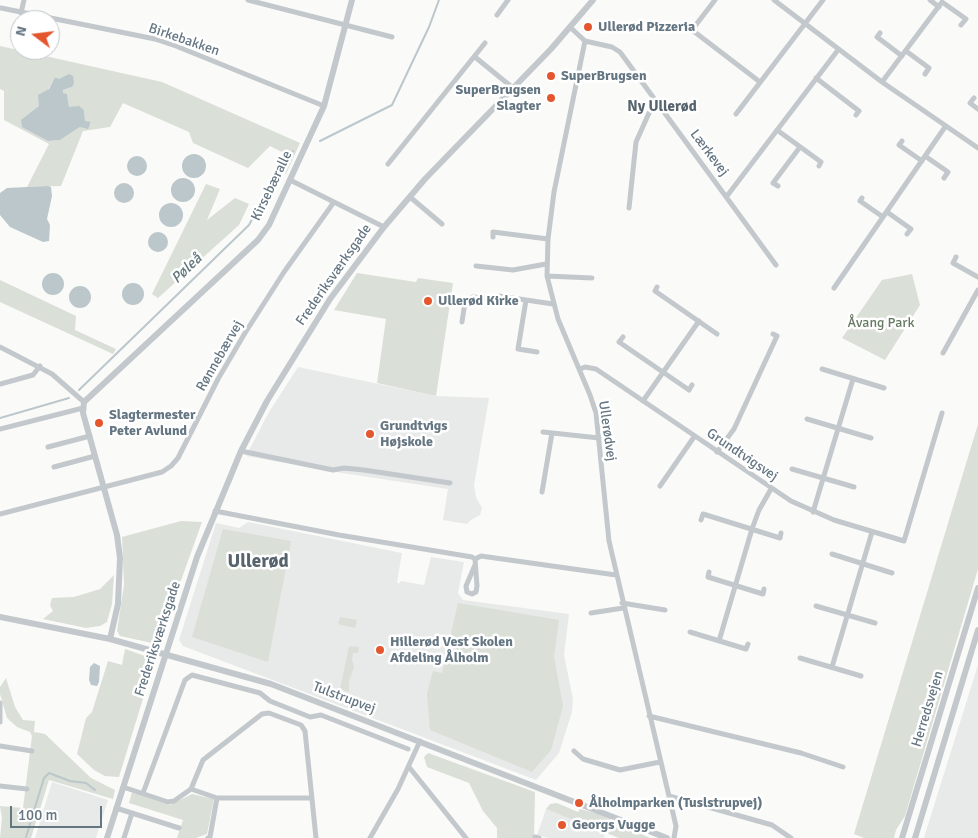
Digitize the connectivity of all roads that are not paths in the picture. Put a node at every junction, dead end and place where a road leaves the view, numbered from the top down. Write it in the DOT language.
graph roads {
  1 [pos="248,0"];
  2 [pos="352,0"];
  3 [pos="508,0"];
  4 [pos="593,0"];
  5 [pos="715,0"];
  6 [pos="774,0"];
  7 [pos="823,0"];
  8 [pos="930,0"];
  9 [pos="939,7"];
  10 [pos="496,14"];
  11 [pos="60,21"];
  12 [pos="804,24"];
  13 [pos="346,25"];
  14 [pos="961,25"];
  15 [pos="570,28"];
  16 [pos="880,33"];
  17 [pos="392,37"];
  18 [pos="585,41"];
  19 [pos="485,43"];
  20 [pos="838,50"];
  21 [pos="906,51"];
  22 [pos="902,56"];
  23 [pos="475,57"];
  24 [pos="925,74"];
  25 [pos="816,78"];
  26 [pos="760,82"];
  27 [pos="882,82"];
  28 [pos="513,88"];
  29 [pos="974,98"];
  30 [pos="657,102"];
  31 [pos="324,106"];
  32 [pos="978,109"];
  33 [pos="736,114"];
  34 [pos="856,115"];
  35 [pos="945,127"];
  36 [pos="777,130"];
  37 [pos="902,141"];
  38 [pos="800,147"];
  39 [pos="978,148"];
  40 [pos="923,159"];
  41 [pos="388,164"];
  42 [pos="819,166"];
  43 [pos="944,178"];
  44 [pos="290,180"];
  45 [pos="778,186"];
  46 [pos="727,196"];
  47 [pos="410,197"];
  48 [pos="862,198"];
  49 [pos="334,202"];
  50 [pos="629,208"];
  51 [pos="885,214"];
  52 [pos="442,224"];
  53 [pos="384,227"];
  54 [pos="907,234"];
  55 [pos="492,237"];
  56 [pos="548,239"];
  57 [pos="956,257"];
  58 [pos="546,264"];
  59 [pos="776,265"];
  60 [pos="476,266"];
  61 [pos="547,276"];
  62 [pos="978,277"];
  63 [pos="592,278"];
  64 [pos="657,287"];
  65 [pos="834,288"];
  66 [pos="978,290"];
  67 [pos="526,300"];
  68 [pos="553,304"];
  69 [pos="699,321"];
  70 [pos="462,322"];
  71 [pos="717,334"];
  72 [pos="773,334"];
  73 [pos="622,337"];
  74 [pos="0,347"];
  75 [pos="537,352"];
  76 [pos="943,353"];
  77 [pos="40,366"];
  78 [pos="580,370"];
  79 [pos="822,370"];
  80 [pos="663,372"];
  81 [pos="853,379"];
  82 [pos="0,384"];
  83 [pos="692,385"];
  84 [pos="884,388"];
  85 [pos="643,401"];
  86 [pos="83,405"];
  87 [pos="942,413"];
  88 [pos="807,419"];
  89 [pos="838,428"];
  90 [pos="0,429"];
  91 [pos="544,432"];
  92 [pos="552,433"];
  93 [pos="90,436"];
  94 [pos="694,437"];
  95 [pos="599,438"];
  96 [pos="871,438"];
  97 [pos="48,447"];
  98 [pos="242,451"];
  99 [pos="717,452"];
  100 [pos="95,456"];
  101 [pos="54,467"];
  102 [pos="792,469"];
  103 [pos="824,478"];
  104 [pos="450,483"];
  105 [pos="103,485"];
  106 [pos="660,486"];
  107 [pos="854,487"];
  108 [pos="771,489"];
  109 [pos="542,492"];
  110 [pos="215,510"];
  111 [pos="813,512"];
  112 [pos="0,514"];
  113 [pos="701,520"];
  114 [pos="752,529"];
  115 [pos="872,532"];
  116 [pos="781,533"];
  117 [pos="832,554"];
  118 [pos="475,562"];
  119 [pos="862,564"];
  120 [pos="709,572"];
  121 [pos="892,572"];
  122 [pos="616,576"];
  123 [pos="735,586"];
  124 [pos="978,588"];
  125 [pos="764,590"];
  126 [pos="623,606"];
  127 [pos="816,606"];
  128 [pos="665,610"];
  129 [pos="591,613"];
  130 [pos="847,615"];
  131 [pos="0,617"];
  132 [pos="875,623"];
  133 [pos="978,630"];
  134 [pos="690,632"];
  135 [pos="110,639"];
  136 [pos="719,641"];
  137 [pos="748,644"];
  138 [pos="166,653"];
  139 [pos="800,658"];
  140 [pos="832,667"];
  141 [pos="861,676"];
  142 [pos="0,703"];
  143 [pos="290,709"];
  144 [pos="649,716"];
  145 [pos="286,719"];
  146 [pos="0,722"];
  147 [pos="420,741"];
  148 [pos="0,746"];
  149 [pos="408,749"];
  150 [pos="32,751"];
  151 [pos="574,752"];
  152 [pos="660,762"];
  153 [pos="409,767"];
  154 [pos="842,767"];
  155 [pos="0,786"];
  156 [pos="123,787"];
  157 [pos="27,789"];
  158 [pos="191,789"];
  159 [pos="143,793"];
  160 [pos="669,796"];
  161 [pos="217,798"];
  162 [pos="312,798"];
  163 [pos="116,808"];
  164 [pos="132,813"];
  165 [pos="179,828"];
  166 [pos="107,838"];
  167 [pos="124,838"];
  168 [pos="210,838"];
  169 [pos="316,838"];
  170 [pos="370,838"];
  171 [pos="466,838"];
  172 [pos="667,838"];
  173 [pos="674,838"];
  174 [pos="790,838"];
  175 [pos="902,838"];
  176 [pos="915,838"];
  1 -- 13 [label="street"];
  2 -- 13 [label="street, Kirsebæralle"];
  3 -- 10 [label="street"];
  4 -- 15 [label="street, Frederiksværksgade"];
  5 -- 26 [label="street"];
  6 -- 12 [label="street"];
  7 -- 12 [label="street"];
  8 -- 9 [label="street"];
  9 -- 14 [label="street"];
  9 -- 21 [label="street"];
  11 -- 31 [label="street, Birkebakken"];
  12 -- 20 [label="street"];
  12 -- 26 [label="street"];
  13 -- 17 [label="street"];
  13 -- 31 [label="street, Kirsebæralle"];
  15 -- 18 [label="street, Lærkevej"];
  15 -- 28 [label="street, Frederiksværksgade"];
  16 -- 22 [label="street"];
  18 -- 30 [label="street, Lærkevej"];
  18 -- 56 [label="street, Ullerødvej"];
  19 -- 23 [label="street"];
  20 -- 25 [label="street"];
  20 -- 27 [label="street"];
  21 -- 22 [label="street"];
  21 -- 24 [label="street"];
  22 -- 27 [label="street"];
  23 -- 28 [label="street"];
  23 -- 41 [label="street"];
  25 -- 34 [label="street"];
  25 -- 36 [label="street"];
  26 -- 33 [label="street"];
  27 -- 35 [label="street"];
  28 -- 47 [label="street, Frederiksværksgade"];
  29 -- 32 [label="street"];
  30 -- 46 [label="street, Lærkevej"];
  30 -- 50 [label="street"];
  31 -- 44 [label="street, Kirsebæralle"];
  35 -- 39 [label="street"];
  35 -- 40 [label="street"];
  36 -- 38 [label="street"];
  36 -- 46 [label="street"];
  37 -- 40 [label="street"];
  38 -- 42 [label="street"];
  38 -- 45 [label="street"];
  40 -- 43 [label="street"];
  40 -- 51 [label="street"];
  44 -- 49 [label="street"];
  44 -- 86 [label="street, Kirsebæralle"];
  46 -- 59 [label="street, Lærkevej"];
  47 -- 52 [label="street"];
  47 -- 53 [label="street, Frederiksværksgade"];
  48 -- 51 [label="street"];
  49 -- 53 [label="street"];
  49 -- 105 [label="street, Rønnebærvej"];
  51 -- 54 [label="street"];
  51 -- 65 [label="street"];
  53 -- 98 [label="street, Frederiksværksgade"];
  55 -- 56 [label="street"];
  56 -- 58 [label="street, Ullerødvej"];
  57 -- 62 [label="street"];
  58 -- 60 [label="street"];
  58 -- 61 [label="street, Ullerødvej"];
  61 -- 63 [label="street"];
  61 -- 68 [label="street, Ullerødvej"];
  64 -- 69 [label="street"];
  66 -- 76 [label="street"];
  67 -- 68 [label="street"];
  67 -- 70 [label="street"];
  67 -- 75 [label="street"];
  68 -- 78 [label="street, Ullerødvej"];
  69 -- 71 [label="street"];
  69 -- 80 [label="street"];
  72 -- 99 [label="street"];
  73 -- 80 [label="street"];
  74 -- 77 [label="street"];
  77 -- 82 [label="street"];
  77 -- 86 [label="street"];
  78 -- 85 [label="street, Grundtvigsvej"];
  78 -- 95 [label="street, Ullerødvej"];
  79 -- 81 [label="street"];
  80 -- 83 [label="street"];
  80 -- 85 [label="street"];
  81 -- 84 [label="street"];
  81 -- 89 [label="street"];
  85 -- 94 [label="street, Grundtvigsvej"];
  86 -- 90 [label="street, Kirsebæralle"];
  86 -- 93 [label="street"];
  87 -- 115 [label="street, Grundtvigsvej"];
  88 -- 89 [label="street"];
  89 -- 96 [label="street"];
  89 -- 103 [label="street"];
  91 -- 92 [label="street"];
  92 -- 95 [label="street"];
  92 -- 109 [label="street"];
  93 -- 97 [label="street"];
  93 -- 100 [label="street"];
  94 -- 99 [label="street, Grundtvigsvej"];
  94 -- 106 [label="street"];
  95 -- 122 [label="street, Ullerødvej"];
  98 -- 104 [label="street"];
  98 -- 110 [label="street, Frederiksværksgade"];
  99 -- 108 [label="street, Grundtvigsvej"];
  100 -- 101 [label="street"];
  100 -- 105 [label="street"];
  102 -- 103 [label="street"];
  103 -- 107 [label="street"];
  103 -- 111 [label="street"];
  105 -- 112 [label="street"];
  105 -- 135 [label="street"];
  108 -- 111 [label="street, Grundtvigsvej"];
  108 -- 114 [label="street"];
  110 -- 118 [label="street"];
  110 -- 138 [label="street, Frederiksværksgade"];
  111 -- 115 [label="street, Grundtvigsvej"];
  113 -- 114 [label="street"];
  114 -- 116 [label="street"];
  114 -- 123 [label="street"];
  115 -- 119 [label="street"];
  117 -- 119 [label="street"];
  118 -- 118 [label="street"];
  118 -- 122 [label="street"];
  119 -- 121 [label="street"];
  119 -- 130 [label="street"];
  120 -- 123 [label="street"];
  122 -- 126 [label="street, Ullerødvej"];
  123 -- 125 [label="street"];
  123 -- 136 [label="street"];
  124 -- 175 [label="street, Herredsvejen"];
  126 -- 128 [label="street"];
  126 -- 129 [label="street"];
  126 -- 144 [label="street, Ullerødvej"];
  127 -- 130 [label="street"];
  130 -- 132 [label="street"];
  130 -- 140 [label="street"];
  131 -- 135 [label="street, Tulstrupvej"];
  133 -- 176 [label="street, Herredsvejen"];
  134 -- 136 [label="street"];
  135 -- 138 [label="street, Tulstrupvej"];
  136 -- 137 [label="street"];
  138 -- 147 [label="street, Tulstrupvej"];
  138 -- 156 [label="street, Frederiksværksgade"];
  139 -- 140 [label="street"];
  140 -- 141 [label="street"];
  142 -- 146 [label="street"];
  143 -- 145 [label="street"];
  143 -- 149 [label="street"];
  143 -- 159 [label="street"];
  144 -- 152 [label="street, Ullerødvej"];
  144 -- 154 [label="street"];
  145 -- 158 [label="street"];
  145 -- 162 [label="street"];
  147 -- 153 [label="street"];
  147 -- 172 [label="street, Tulstrupvej"];
  148 -- 150 [label="street"];
  151 -- 152 [label="street"];
  152 -- 160 [label="street, Ullerødvej"];
  153 -- 170 [label="street"];
  153 -- 171 [label="street"];
  155 -- 157 [label="street"];
  156 -- 159 [label="street"];
  156 -- 163 [label="street, Frederiksværksgade"];
  158 -- 159 [label="street"];
  158 -- 161 [label="street"];
  160 -- 173 [label="street, Ullerødvej"];
  160 -- 174 [label="street"];
  161 -- 162 [label="street"];
  161 -- 168 [label="street"];
  162 -- 169 [label="street"];
  163 -- 164 [label="street"];
  163 -- 166 [label="street, Frederiksværksgade"];
  164 -- 165 [label="street"];
  164 -- 167 [label="street"];
}
